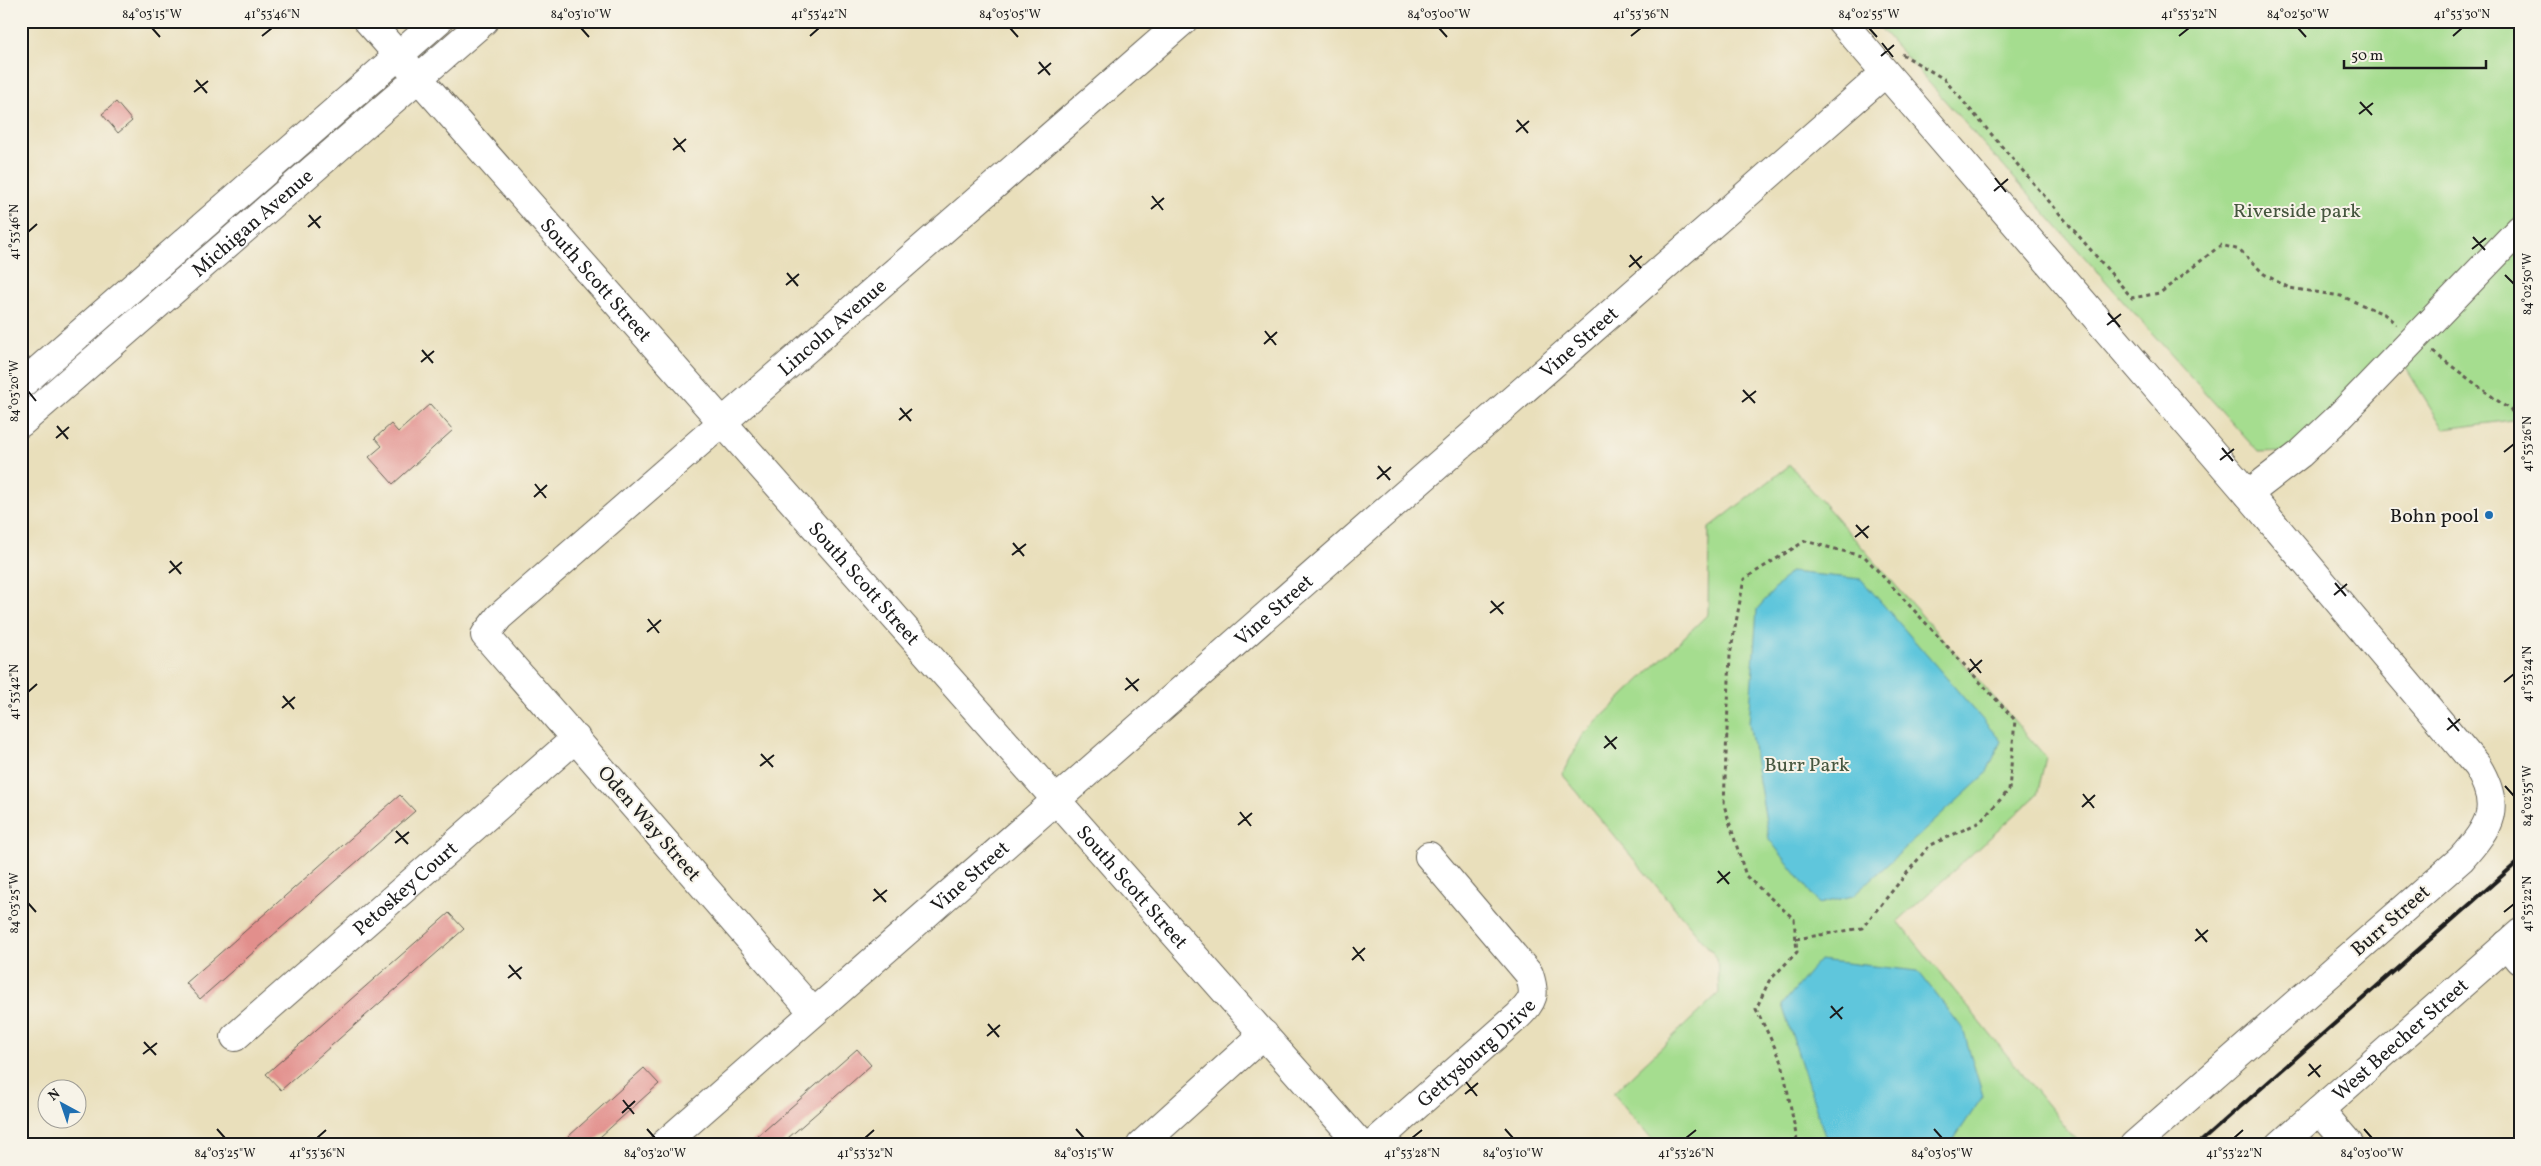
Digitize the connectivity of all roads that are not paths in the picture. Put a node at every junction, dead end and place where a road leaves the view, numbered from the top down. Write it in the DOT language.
graph roads {
  1 [pos="368,21"];
  2 [pos="438,21"];
  3 [pos="484,21"];
  4 [pos="1183,21"];
  5 [pos="1841,21"];
  6 [pos="398,56"];
  7 [pos="1890,62"];
  8 [pos="419,79"];
  9 [pos="2520,229"];
  10 [pos="21,385"];
  11 [pos="722,423"];
  12 [pos="21,424"];
  13 [pos="2248,494"];
  14 [pos="485,635"];
  15 [pos="576,738"];
  16 [pos="1056,800"];
  17 [pos="1429,856"];
  18 [pos="2516,946"];
  19 [pos="814,1012"];
  20 [pos="1264,1034"];
  21 [pos="235,1037"];
  22 [pos="2320,1110"];
  23 [pos="662,1145"];
  24 [pos="1141,1145"];
  25 [pos="1361,1145"];
  26 [pos="1372,1145"];
  27 [pos="2134,1145"];
  28 [pos="2280,1145"];
  29 [pos="2350,1145"];
  1 -- 6 [label="street, South Scott Street"];
  2 -- 6 [label="street, Michigan Avenue"];
  3 -- 8 [label="street, Michigan Avenue"];
  4 -- 11 [label="street, Lincoln Avenue"];
  5 -- 7 [label="street, Burr Street"];
  6 -- 8 [label="street, South Scott Street"];
  6 -- 10 [label="street, Michigan Avenue"];
  7 -- 13 [label="street, Burr Street"];
  7 -- 16 [label="street, Vine Street"];
  8 -- 11 [label="street, South Scott Street"];
  8 -- 12 [label="street, Michigan Avenue"];
  9 -- 13 [label="street"];
  11 -- 14 [label="street, Lincoln Avenue"];
  11 -- 16 [label="street, South Scott Street"];
  13 -- 27 [label="street, Burr Street"];
  14 -- 15 [label="street, Oden Way Street"];
  15 -- 19 [label="street, Oden Way Street"];
  15 -- 21 [label="street, Petoskey Court"];
  16 -- 19 [label="street, Vine Street"];
  16 -- 20 [label="street, South Scott Street"];
  17 -- 26 [label="street, Gettysburg Drive"];
  18 -- 22 [label="street, West Beecher Street"];
  19 -- 23 [label="street, Vine Street"];
  20 -- 24 [label="street"];
  20 -- 25 [label="street, South Scott Street"];
  22 -- 28 [label="street, West Beecher Street"];
  22 -- 29 [label="street"];
}
